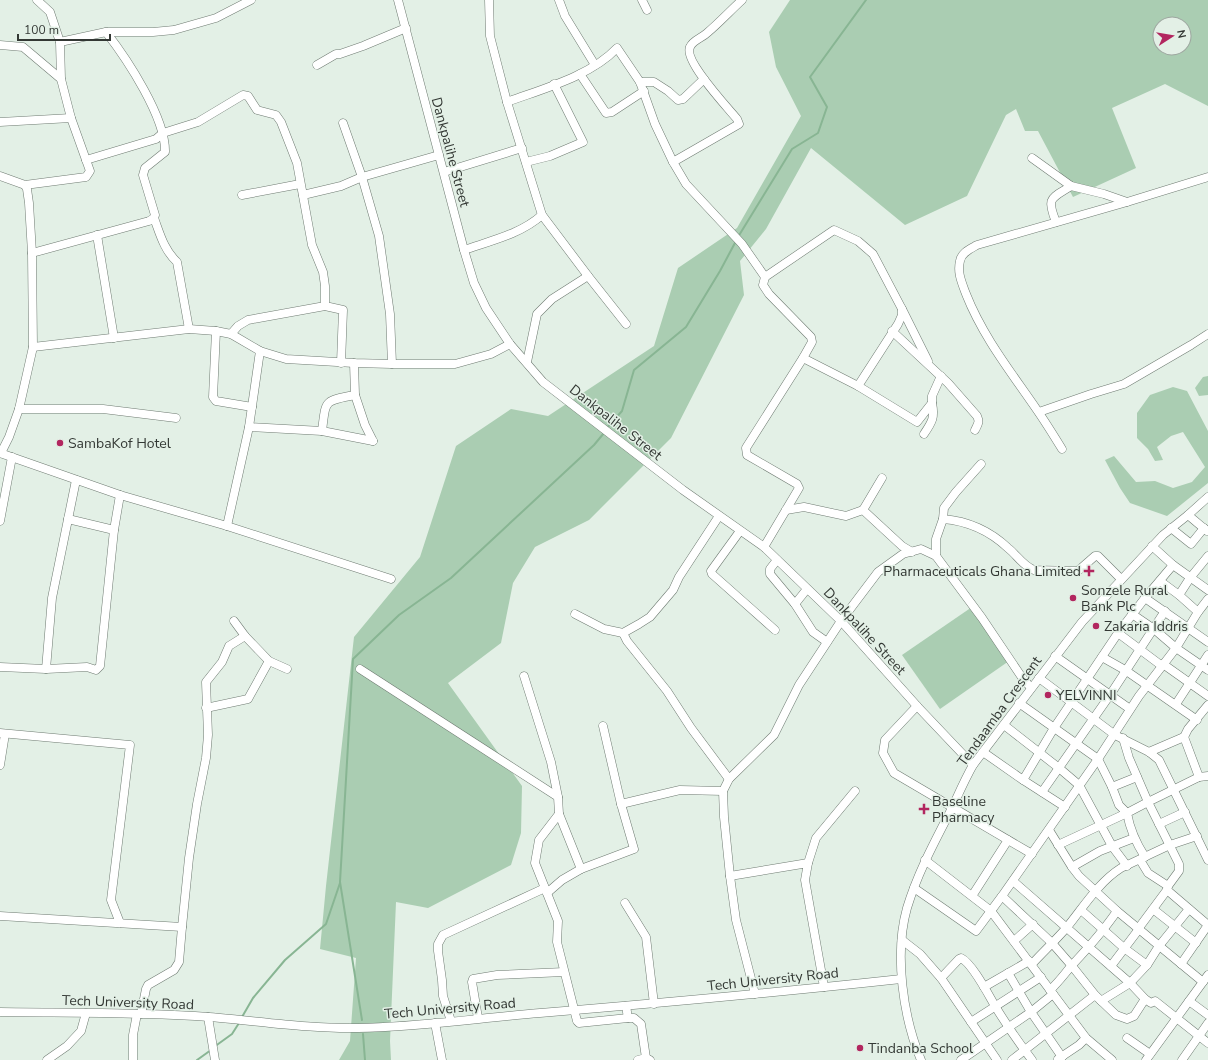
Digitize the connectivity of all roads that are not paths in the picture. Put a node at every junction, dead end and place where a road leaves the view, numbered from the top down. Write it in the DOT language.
graph roads {
  1 [pos="37,0"];
  2 [pos="251,0"];
  3 [pos="398,0"];
  4 [pos="489,0"];
  5 [pos="559,0"];
  6 [pos="642,0"];
  7 [pos="742,0"];
  8 [pos="647,10"];
  9 [pos="406,28"];
  10 [pos="106,32"];
  11 [pos="60,42"];
  12 [pos="0,45"];
  13 [pos="317,65"];
  14 [pos="595,65"];
  15 [pos="580,74"];
  16 [pos="61,79"];
  17 [pos="704,79"];
  18 [pos="640,82"];
  19 [pos="554,84"];
  20 [pos="644,90"];
  21 [pos="507,102"];
  22 [pos="71,118"];
  23 [pos="0,122"];
  24 [pos="343,123"];
  25 [pos="163,133"];
  26 [pos="522,148"];
  27 [pos="439,155"];
  28 [pos="1032,158"];
  29 [pos="86,160"];
  30 [pos="526,162"];
  31 [pos="673,162"];
  32 [pos="444,172"];
  33 [pos="0,176"];
  34 [pos="362,177"];
  35 [pos="1208,177"];
  36 [pos="300,184"];
  37 [pos="25,185"];
  38 [pos="1072,186"];
  39 [pos="242,194"];
  40 [pos="303,195"];
  41 [pos="1127,202"];
  42 [pos="542,214"];
  43 [pos="154,218"];
  44 [pos="1056,222"];
  45 [pos="97,236"];
  46 [pos="464,250"];
  47 [pos="32,253"];
  48 [pos="588,276"];
  49 [pos="765,276"];
  50 [pos="325,306"];
  51 [pos="902,309"];
  52 [pos="626,324"];
  53 [pos="189,329"];
  54 [pos="216,331"];
  55 [pos="892,331"];
  56 [pos="231,334"];
  57 [pos="1208,334"];
  58 [pos="114,338"];
  59 [pos="510,344"];
  60 [pos="33,347"];
  61 [pos="260,351"];
  62 [pos="803,358"];
  63 [pos="340,362"];
  64 [pos="527,362"];
  65 [pos="354,363"];
  66 [pos="392,364"];
  67 [pos="931,367"];
  68 [pos="941,376"];
  69 [pos="858,386"];
  70 [pos="355,395"];
  71 [pos="932,403"];
  72 [pos="252,407"];
  73 [pos="19,409"];
  74 [pos="1038,412"];
  75 [pos="176,418"];
  76 [pos="249,427"];
  77 [pos="975,430"];
  78 [pos="322,431"];
  79 [pos="924,434"];
  80 [pos="1062,449"];
  81 [pos="1,453"];
  82 [pos="12,457"];
  83 [pos="981,464"];
  84 [pos="882,478"];
  85 [pos="76,480"];
  86 [pos="120,496"];
  87 [pos="1208,498"];
  88 [pos="786,510"];
  89 [pos="863,510"];
  90 [pos="1188,515"];
  91 [pos="719,516"];
  92 [pos="68,519"];
  93 [pos="943,519"];
  94 [pos="0,521"];
  95 [pos="227,526"];
  96 [pos="1171,528"];
  97 [pos="114,530"];
  98 [pos="1206,530"];
  99 [pos="740,531"];
  100 [pos="1152,546"];
  101 [pos="764,547"];
  102 [pos="912,552"];
  103 [pos="936,556"];
  104 [pos="1208,556"];
  105 [pos="777,560"];
  106 [pos="1173,565"];
  107 [pos="1190,578"];
  108 [pos="391,579"];
  109 [pos="1121,579"];
  110 [pos="1160,581"];
  111 [pos="807,589"];
  112 [pos="1208,590"];
  113 [pos="1179,595"];
  114 [pos="1145,598"];
  115 [pos="1208,599"];
  116 [pos="795,604"];
  117 [pos="1165,611"];
  118 [pos="1198,612"];
  119 [pos="574,614"];
  120 [pos="1132,614"];
  121 [pos="234,621"];
  122 [pos="841,621"];
  123 [pos="1188,628"];
  124 [pos="1154,629"];
  125 [pos="775,630"];
  126 [pos="623,633"];
  127 [pos="1118,633"];
  128 [pos="245,636"];
  129 [pos="827,642"];
  130 [pos="1208,642"];
  131 [pos="1176,648"];
  132 [pos="1140,649"];
  133 [pos="1208,655"];
  134 [pos="1055,656"];
  135 [pos="1102,657"];
  136 [pos="268,661"];
  137 [pos="1163,665"];
  138 [pos="0,666"];
  139 [pos="1205,667"];
  140 [pos="287,669"];
  141 [pos="360,669"];
  142 [pos="46,670"];
  143 [pos="1125,670"];
  144 [pos="524,676"];
  145 [pos="1039,678"];
  146 [pos="1087,679"];
  147 [pos="1191,683"];
  148 [pos="1147,685"];
  149 [pos="1031,688"];
  150 [pos="1110,695"];
  151 [pos="1208,696"];
  152 [pos="1072,702"];
  153 [pos="1019,704"];
  154 [pos="1176,704"];
  155 [pos="1208,705"];
  156 [pos="916,706"];
  157 [pos="206,708"];
  158 [pos="1130,709"];
  159 [pos="1093,719"];
  160 [pos="1197,720"];
  161 [pos="603,726"];
  162 [pos="1004,726"];
  163 [pos="1054,728"];
  164 [pos="2,734"];
  165 [pos="1115,734"];
  166 [pos="1123,738"];
  167 [pos="1184,738"];
  168 [pos="1076,743"];
  169 [pos="983,752"];
  170 [pos="1149,752"];
  171 [pos="1040,753"];
  172 [pos="1098,758"];
  173 [pos="0,765"];
  174 [pos="974,765"];
  175 [pos="1060,768"];
  176 [pos="1208,776"];
  177 [pos="1137,777"];
  178 [pos="1199,777"];
  179 [pos="729,779"];
  180 [pos="1024,780"];
  181 [pos="1079,786"];
  182 [pos="1112,787"];
  183 [pos="723,790"];
  184 [pos="1174,790"];
  185 [pos="855,791"];
  186 [pos="1042,792"];
  187 [pos="558,797"];
  188 [pos="1148,802"];
  189 [pos="621,804"];
  190 [pos="1064,807"];
  191 [pos="952,808"];
  192 [pos="1185,812"];
  193 [pos="1127,813"];
  194 [pos="559,814"];
  195 [pos="1159,824"];
  196 [pos="1100,825"];
  197 [pos="1049,830"];
  198 [pos="1197,836"];
  199 [pos="1134,838"];
  200 [pos="1008,840"];
  201 [pos="1058,845"];
  202 [pos="1112,846"];
  203 [pos="1170,846"];
  204 [pos="1032,854"];
  205 [pos="1142,859"];
  206 [pos="1208,859"];
  207 [pos="925,860"];
  208 [pos="808,863"];
  209 [pos="1127,866"];
  210 [pos="1072,867"];
  211 [pos="581,869"];
  212 [pos="730,876"];
  213 [pos="1013,881"];
  214 [pos="914,888"];
  215 [pos="1168,888"];
  216 [pos="546,891"];
  217 [pos="1095,892"];
  218 [pos="972,896"];
  219 [pos="1002,896"];
  220 [pos="625,903"];
  221 [pos="1153,909"];
  222 [pos="1189,909"];
  223 [pos="1081,910"];
  224 [pos="991,911"];
  225 [pos="1117,911"];
  226 [pos="0,916"];
  227 [pos="120,924"];
  228 [pos="1033,924"];
  229 [pos="1208,925"];
  230 [pos="1175,926"];
  231 [pos="182,927"];
  232 [pos="1067,928"];
  233 [pos="1138,929"];
  234 [pos="1104,930"];
  235 [pos="902,940"];
  236 [pos="1014,941"];
  237 [pos="1196,943"];
  238 [pos="1052,944"];
  239 [pos="1159,946"];
  240 [pos="1089,948"];
  241 [pos="1124,948"];
  242 [pos="1030,962"];
  243 [pos="1181,964"];
  244 [pos="1146,965"];
  245 [pos="1072,966"];
  246 [pos="1111,966"];
  247 [pos="564,972"];
  248 [pos="1008,973"];
  249 [pos="1041,977"];
  250 [pos="941,978"];
  251 [pos="1205,978"];
  252 [pos="901,979"];
  253 [pos="1130,983"];
  254 [pos="824,987"];
  255 [pos="984,987"];
  256 [pos="1019,991"];
  257 [pos="1052,992"];
  258 [pos="755,994"];
  259 [pos="1098,998"];
  260 [pos="1145,999"];
  261 [pos="1189,1001"];
  262 [pos="654,1004"];
  263 [pos="626,1006"];
  264 [pos="995,1007"];
  265 [pos="574,1010"];
  266 [pos="0,1012"];
  267 [pos="1031,1012"];
  268 [pos="86,1013"];
  269 [pos="139,1014"];
  270 [pos="1208,1015"];
  271 [pos="1070,1016"];
  272 [pos="208,1017"];
  273 [pos="478,1018"];
  274 [pos="628,1018"];
  275 [pos="1177,1018"];
  276 [pos="451,1021"];
  277 [pos="971,1022"];
  278 [pos="435,1023"];
  279 [pos="1208,1023"];
  280 [pos="1009,1027"];
  281 [pos="1046,1034"];
  282 [pos="1199,1036"];
  283 [pos="1086,1038"];
  284 [pos="1128,1038"];
  285 [pos="1208,1043"];
  286 [pos="985,1044"];
  287 [pos="1024,1050"];
  288 [pos="1148,1057"];
  289 [pos="648,1059"];
  290 [pos="1060,1059"];
  291 [pos="47,1060"];
  292 [pos="133,1060"];
  293 [pos="215,1060"];
  294 [pos="442,1060"];
  295 [pos="638,1060"];
  296 [pos="921,1060"];
  297 [pos="962,1060"];
  298 [pos="997,1060"];
  299 [pos="1012,1060"];
  300 [pos="1032,1060"];
  301 [pos="1112,1060"];
  302 [pos="1182,1060"];
  1 -- 11 [label="street"];
  2 -- 10 [label="street"];
  3 -- 9 [label="street, Dankpalihe Street"];
  4 -- 21 [label="street"];
  5 -- 14 [label="street"];
  6 -- 8 [label="street"];
  7 -- 17 [label="street"];
  9 -- 13 [label="street"];
  9 -- 27 [label="street, Dankpalihe Street"];
  10 -- 11 [label="street"];
  10 -- 25 [label="street"];
  11 -- 16 [label="street"];
  12 -- 16 [label="street"];
  14 -- 15 [label="street"];
  14 -- 18 [label="street"];
  15 -- 19 [label="street"];
  15 -- 20 [label="street"];
  16 -- 22 [label="street"];
  17 -- 18 [label="street"];
  17 -- 31 [label="street"];
  18 -- 20 [label="street"];
  19 -- 21 [label="street"];
  19 -- 30 [label="street"];
  20 -- 31 [label="street"];
  21 -- 26 [label="street"];
  22 -- 23 [label="street"];
  22 -- 29 [label="street"];
  24 -- 34 [label="street"];
  25 -- 29 [label="street"];
  25 -- 36 [label="street"];
  25 -- 43 [label="street"];
  26 -- 30 [label="street"];
  26 -- 32 [label="street"];
  27 -- 32 [label="street, Dankpalihe Street"];
  27 -- 34 [label="street"];
  28 -- 38 [label="street"];
  29 -- 37 [label="street"];
  30 -- 42 [label="street"];
  31 -- 49 [label="street"];
  32 -- 46 [label="street, Dankpalihe Street"];
  33 -- 37 [label="street"];
  34 -- 40 [label="street"];
  34 -- 66 [label="street"];
  35 -- 41 [label="street"];
  36 -- 39 [label="street"];
  36 -- 40 [label="street"];
  37 -- 47 [label="street"];
  38 -- 41 [label="street"];
  38 -- 44 [label="street"];
  40 -- 50 [label="street"];
  41 -- 44 [label="street"];
  42 -- 46 [label="street"];
  42 -- 48 [label="street"];
  43 -- 45 [label="street"];
  43 -- 53 [label="street"];
  44 -- 74 [label="street"];
  45 -- 47 [label="street"];
  45 -- 58 [label="street"];
  46 -- 59 [label="street, Dankpalihe Street"];
  47 -- 60 [label="street"];
  48 -- 52 [label="street"];
  48 -- 64 [label="street"];
  49 -- 51 [label="street"];
  49 -- 62 [label="street"];
  50 -- 56 [label="street"];
  50 -- 63 [label="street"];
  51 -- 55 [label="street"];
  51 -- 67 [label="street"];
  53 -- 54 [label="street"];
  53 -- 58 [label="street"];
  54 -- 56 [label="street"];
  54 -- 72 [label="street"];
  55 -- 67 [label="street"];
  55 -- 69 [label="street"];
  56 -- 61 [label="street"];
  57 -- 74 [label="street"];
  58 -- 60 [label="street"];
  59 -- 64 [label="street, Dankpalihe Street"];
  59 -- 66 [label="street"];
  60 -- 73 [label="street"];
  61 -- 63 [label="street"];
  61 -- 72 [label="street"];
  62 -- 69 [label="street"];
  62 -- 88 [label="street"];
  63 -- 65 [label="street"];
  64 -- 91 [label="street, Dankpalihe Street"];
  65 -- 66 [label="street"];
  65 -- 70 [label="street"];
  67 -- 68 [label="street"];
  68 -- 71 [label="street"];
  68 -- 77 [label="street"];
  69 -- 71 [label="street"];
  70 -- 78 [label="street"];
  70 -- 78 [label="street"];
  71 -- 79 [label="street"];
  72 -- 76 [label="street"];
  73 -- 75 [label="street"];
  73 -- 81 [label="street"];
  74 -- 80 [label="street"];
  76 -- 78 [label="street"];
  76 -- 95 [label="street"];
  81 -- 82 [label="street"];
  82 -- 85 [label="street"];
  82 -- 94 [label="street"];
  83 -- 93 [label="street"];
  84 -- 89 [label="street"];
  85 -- 86 [label="street"];
  85 -- 92 [label="street"];
  86 -- 95 [label="street"];
  86 -- 97 [label="street"];
  87 -- 90 [label="street, Tendaamba Crescent"];
  88 -- 89 [label="street"];
  88 -- 101 [label="street"];
  89 -- 102 [label="street"];
  90 -- 96 [label="street, Tendaamba Crescent"];
  90 -- 98 [label="street"];
  91 -- 99 [label="street, Dankpalihe Street"];
  91 -- 126 [label="street"];
  92 -- 97 [label="street"];
  92 -- 142 [label="street"];
  93 -- 103 [label="street"];
  93 -- 109 [label="street"];
  95 -- 108 [label="street"];
  96 -- 98 [label="street"];
  96 -- 100 [label="street, Tendaamba Crescent"];
  97 -- 142 [label="street"];
  99 -- 101 [label="street, Dankpalihe Street"];
  99 -- 125 [label="street"];
  100 -- 106 [label="street"];
  100 -- 109 [label="street, Tendaamba Crescent"];
  101 -- 105 [label="street, Dankpalihe Street"];
  102 -- 103 [label="street"];
  102 -- 122 [label="street"];
  103 -- 149 [label="street"];
  104 -- 107 [label="street"];
  105 -- 111 [label="street, Dankpalihe Street"];
  105 -- 116 [label="street"];
  106 -- 107 [label="street"];
  106 -- 110 [label="street"];
  107 -- 112 [label="street"];
  107 -- 113 [label="street"];
  109 -- 134 [label="street, Tendaamba Crescent"];
  110 -- 113 [label="street"];
  110 -- 114 [label="street"];
  111 -- 116 [label="street"];
  111 -- 122 [label="street, Dankpalihe Street"];
  113 -- 118 [label="street"];
  114 -- 117 [label="street"];
  114 -- 120 [label="street"];
  115 -- 118 [label="street"];
  116 -- 129 [label="street"];
  117 -- 123 [label="street"];
  117 -- 124 [label="street"];
  118 -- 123 [label="street"];
  119 -- 126 [label="street"];
  120 -- 124 [label="street"];
  120 -- 127 [label="street"];
  121 -- 128 [label="street"];
  122 -- 129 [label="street"];
  122 -- 156 [label="street, Dankpalihe Street"];
  123 -- 130 [label="street"];
  123 -- 131 [label="street"];
  124 -- 131 [label="street"];
  124 -- 132 [label="street"];
  126 -- 179 [label="street"];
  127 -- 132 [label="street"];
  127 -- 135 [label="street"];
  128 -- 136 [label="street"];
  128 -- 157 [label="street"];
  129 -- 179 [label="street"];
  131 -- 137 [label="street"];
  131 -- 139 [label="street"];
  132 -- 137 [label="street"];
  132 -- 143 [label="street"];
  133 -- 139 [label="street"];
  134 -- 145 [label="street, Tendaamba Crescent"];
  134 -- 146 [label="street"];
  135 -- 143 [label="street"];
  135 -- 146 [label="street"];
  136 -- 140 [label="street"];
  136 -- 157 [label="street"];
  137 -- 147 [label="street"];
  137 -- 148 [label="street"];
  138 -- 142 [label="street"];
  139 -- 147 [label="street"];
  141 -- 187 [label="street"];
  143 -- 148 [label="street"];
  143 -- 150 [label="street"];
  144 -- 187 [label="street"];
  145 -- 149 [label="street, Tendaamba Crescent"];
  145 -- 152 [label="street"];
  146 -- 150 [label="street"];
  146 -- 152 [label="street"];
  147 -- 151 [label="street"];
  147 -- 154 [label="street"];
  148 -- 154 [label="street"];
  148 -- 158 [label="street"];
  149 -- 153 [label="street, Tendaamba Crescent"];
  150 -- 158 [label="street"];
  150 -- 159 [label="street"];
  152 -- 159 [label="street"];
  152 -- 163 [label="street"];
  153 -- 162 [label="street, Tendaamba Crescent"];
  153 -- 163 [label="street"];
  154 -- 160 [label="street"];
  155 -- 160 [label="street"];
  156 -- 174 [label="street, Dankpalihe Street"];
  156 -- 191 [label="street"];
  157 -- 231 [label="street"];
  158 -- 165 [label="street"];
  159 -- 165 [label="street"];
  159 -- 168 [label="street"];
  160 -- 167 [label="street"];
  161 -- 189 [label="street"];
  162 -- 169 [label="street, Tendaamba Crescent"];
  162 -- 171 [label="street"];
  163 -- 168 [label="street"];
  163 -- 171 [label="street"];
  164 -- 173 [label="street"];
  164 -- 227 [label="street"];
  165 -- 166 [label="street"];
  165 -- 172 [label="street"];
  166 -- 170 [label="street"];
  166 -- 177 [label="street"];
  167 -- 170 [label="street"];
  167 -- 178 [label="street"];
  168 -- 172 [label="street"];
  168 -- 175 [label="street"];
  169 -- 174 [label="street, Tendaamba Crescent"];
  169 -- 180 [label="street"];
  170 -- 184 [label="street"];
  171 -- 175 [label="street"];
  171 -- 180 [label="street"];
  172 -- 181 [label="street"];
  172 -- 182 [label="street"];
  174 -- 191 [label="street, Tendaamba Crescent"];
  175 -- 181 [label="street"];
  175 -- 186 [label="street"];
  176 -- 178 [label="street"];
  177 -- 182 [label="street"];
  177 -- 188 [label="street"];
  178 -- 184 [label="street"];
  179 -- 183 [label="street"];
  180 -- 186 [label="street"];
  181 -- 190 [label="street"];
  181 -- 196 [label="street"];
  182 -- 193 [label="street"];
  183 -- 189 [label="street"];
  183 -- 212 [label="street"];
  184 -- 188 [label="street"];
  184 -- 192 [label="street"];
  185 -- 208 [label="street"];
  186 -- 190 [label="street"];
  187 -- 194 [label="street"];
  188 -- 193 [label="street"];
  188 -- 195 [label="street"];
  189 -- 211 [label="street"];
  190 -- 197 [label="street"];
  191 -- 200 [label="street"];
  191 -- 207 [label="street, Tendaamba Crescent"];
  192 -- 195 [label="street"];
  192 -- 198 [label="street"];
  193 -- 196 [label="street"];
  193 -- 199 [label="street"];
  194 -- 211 [label="street"];
  194 -- 216 [label="street"];
  195 -- 203 [label="street"];
  196 -- 201 [label="street"];
  196 -- 202 [label="street"];
  197 -- 201 [label="street"];
  197 -- 204 [label="street"];
  198 -- 203 [label="street"];
  198 -- 206 [label="street"];
  199 -- 202 [label="street"];
  199 -- 205 [label="street"];
  200 -- 204 [label="street"];
  200 -- 218 [label="street"];
  201 -- 210 [label="street"];
  202 -- 209 [label="street"];
  202 -- 210 [label="street"];
  203 -- 205 [label="street"];
  203 -- 215 [label="street"];
  204 -- 213 [label="street"];
  205 -- 209 [label="street"];
  205 -- 215 [label="street"];
  207 -- 214 [label="street, Tendaamba Crescent"];
  207 -- 218 [label="street"];
  208 -- 212 [label="street"];
  208 -- 254 [label="street"];
  209 -- 217 [label="street"];
  210 -- 217 [label="street"];
  211 -- 216 [label="street"];
  212 -- 258 [label="street"];
  213 -- 219 [label="street"];
  213 -- 232 [label="street"];
  214 -- 224 [label="street"];
  214 -- 235 [label="street, Tendaamba Crescent"];
  215 -- 221 [label="street"];
  215 -- 222 [label="street"];
  216 -- 247 [label="street"];
  216 -- 276 [label="street"];
  217 -- 223 [label="street"];
  217 -- 225 [label="street"];
  218 -- 224 [label="street"];
  219 -- 224 [label="street"];
  219 -- 228 [label="street"];
  220 -- 262 [label="street"];
  221 -- 230 [label="street"];
  221 -- 233 [label="street"];
  222 -- 229 [label="street"];
  222 -- 230 [label="street"];
  223 -- 232 [label="street"];
  223 -- 234 [label="street"];
  224 -- 236 [label="street"];
  225 -- 233 [label="street"];
  225 -- 234 [label="street"];
  226 -- 227 [label="street"];
  227 -- 231 [label="street"];
  228 -- 236 [label="street"];
  228 -- 238 [label="street"];
  229 -- 237 [label="street"];
  230 -- 237 [label="street"];
  230 -- 239 [label="street"];
  231 -- 269 [label="street"];
  232 -- 238 [label="street"];
  232 -- 240 [label="street"];
  233 -- 239 [label="street"];
  233 -- 241 [label="street"];
  234 -- 240 [label="street"];
  234 -- 241 [label="street"];
  235 -- 250 [label="street"];
  235 -- 252 [label="street, Tendaamba Crescent"];
  236 -- 242 [label="street"];
  237 -- 243 [label="street"];
  238 -- 242 [label="street"];
  238 -- 245 [label="street"];
  239 -- 243 [label="street"];
  239 -- 244 [label="street"];
  240 -- 245 [label="street"];
  240 -- 246 [label="street"];
  241 -- 244 [label="street"];
  241 -- 246 [label="street"];
  242 -- 248 [label="street"];
  242 -- 249 [label="street"];
  243 -- 251 [label="street"];
  244 -- 253 [label="street"];
  245 -- 257 [label="street"];
  245 -- 259 [label="street"];
  246 -- 253 [label="street"];
  247 -- 265 [label="street"];
  247 -- 273 [label="street"];
  248 -- 255 [label="street"];
  248 -- 256 [label="street"];
  249 -- 256 [label="street"];
  249 -- 257 [label="street"];
  250 -- 255 [label="street"];
  250 -- 277 [label="street"];
  251 -- 261 [label="street"];
  252 -- 254 [label="street, Tech University Road"];
  252 -- 296 [label="street, Tendaamba Crescent"];
  253 -- 259 [label="street"];
  253 -- 260 [label="street"];
  254 -- 258 [label="street, Tech University Road"];
  255 -- 264 [label="street"];
  256 -- 264 [label="street"];
  256 -- 267 [label="street"];
  257 -- 267 [label="street"];
  257 -- 271 [label="street"];
  258 -- 262 [label="street, Tech University Road"];
  259 -- 260 [label="street"];
  259 -- 271 [label="street"];
  260 -- 275 [label="street"];
  261 -- 270 [label="street"];
  261 -- 275 [label="street"];
  262 -- 263 [label="street, Tech University Road"];
  263 -- 265 [label="street, Tech University Road"];
  263 -- 274 [label="street"];
  264 -- 277 [label="street"];
  264 -- 280 [label="street"];
  265 -- 273 [label="street, Tech University Road"];
  265 -- 274 [label="street"];
  266 -- 268 [label="street, Tech University Road"];
  267 -- 280 [label="street"];
  267 -- 281 [label="street"];
  268 -- 269 [label="street, Tech University Road"];
  268 -- 291 [label="street"];
  269 -- 272 [label="street, Tech University Road"];
  269 -- 292 [label="street"];
  271 -- 281 [label="street"];
  271 -- 283 [label="street"];
  272 -- 278 [label="street, Tech University Road"];
  272 -- 293 [label="street"];
  273 -- 276 [label="street, Tech University Road"];
  274 -- 289 [label="street"];
  275 -- 282 [label="street"];
  275 -- 288 [label="street"];
  276 -- 278 [label="street, Tech University Road"];
  277 -- 286 [label="street"];
  278 -- 294 [label="street"];
  279 -- 282 [label="street"];
  280 -- 286 [label="street"];
  280 -- 287 [label="street"];
  281 -- 287 [label="street"];
  281 -- 290 [label="street"];
  282 -- 285 [label="street"];
  282 -- 302 [label="street"];
  283 -- 290 [label="street"];
  283 -- 301 [label="street"];
  284 -- 288 [label="street"];
  286 -- 297 [label="street"];
  286 -- 298 [label="street"];
  287 -- 299 [label="street"];
  287 -- 300 [label="street"];
  289 -- 295 [label="street"];
}
